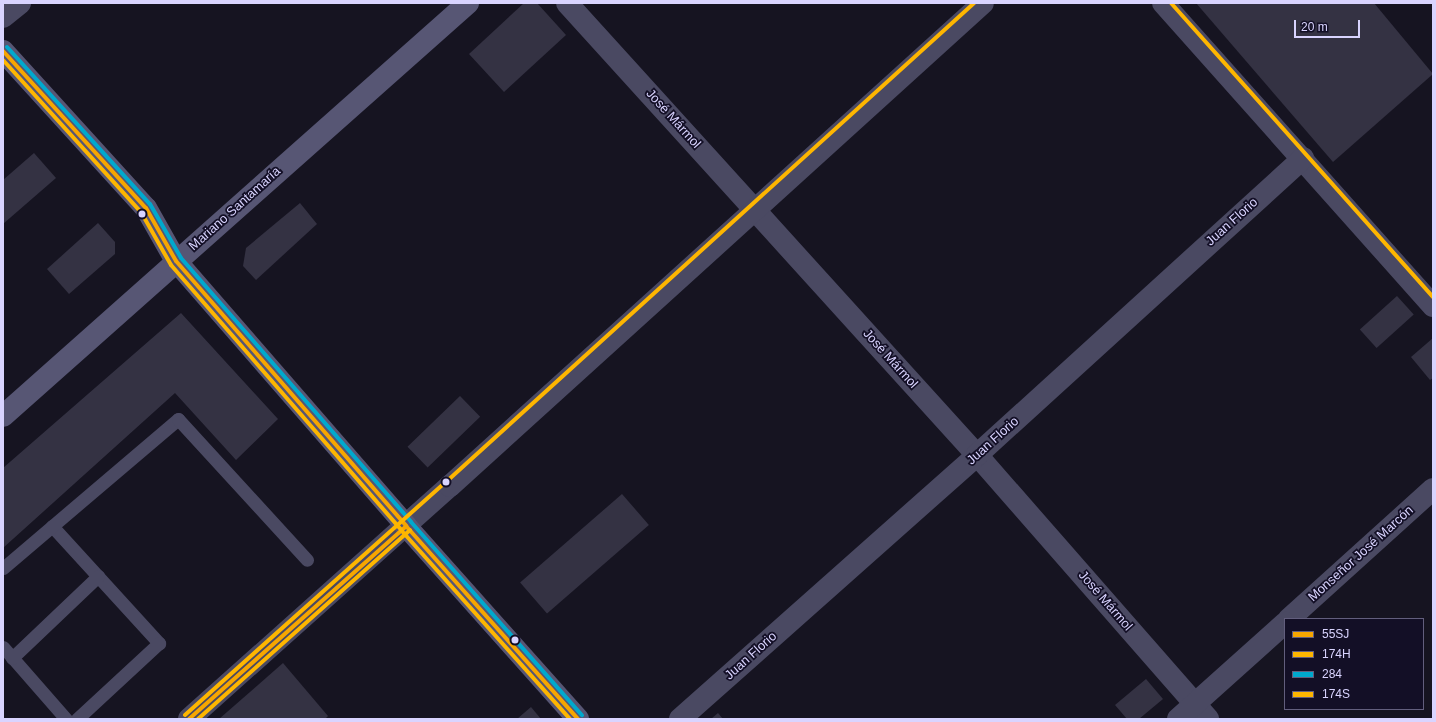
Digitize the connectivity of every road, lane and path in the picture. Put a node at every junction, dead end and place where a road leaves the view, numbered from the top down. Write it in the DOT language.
graph roads {
  1 [pos="20,3"];
  2 [pos="468,3"];
  3 [pos="567,3"];
  4 [pos="983,3"];
  5 [pos="1163,3"];
  6 [pos="3,18"];
  7 [pos="3,51"];
  8 [pos="1303,158"];
  9 [pos="756,210"];
  10 [pos="176,261"];
  11 [pos="1433,306"];
  12 [pos="3,416"];
  13 [pos="977,455"];
  14 [pos="1433,489"];
  15 [pos="52,526"];
  16 [pos="406,526"];
  17 [pos="308,560"];
  18 [pos="3,568"];
  19 [pos="98,576"];
  20 [pos="1290,618"];
  21 [pos="1284,623"];
  22 [pos="3,647"];
  23 [pos="12,658"];
  24 [pos="1202,711"];
  25 [pos="66,719"];
  26 [pos="77,719"];
  27 [pos="189,719"];
  28 [pos="578,719"];
  29 [pos="680,719"];
  30 [pos="1178,719"];
  1 -- 6 [label="street"];
  2 -- 10 [label="main road, Mariano Santamaría"];
  3 -- 9 [label="street, José Mármol"];
  4 -- 9 [label="street"];
  5 -- 8 [label="street"];
  7 -- 10 [label="main road"];
  8 -- 11 [label="street"];
  8 -- 13 [label="street, Juan Florio"];
  9 -- 13 [label="street, José Mármol"];
  9 -- 16 [label="street"];
  10 -- 12 [label="main road, Mariano Santamaría"];
  10 -- 16 [label="main road"];
  13 -- 24 [label="street, José Mármol"];
  13 -- 29 [label="street, Juan Florio"];
  14 -- 20 [label="street, Monseñor José Marcón"];
  15 -- 17 [label="lane"];
  15 -- 18 [label="lane"];
  15 -- 19 [label="lane"];
  16 -- 27 [label="street"];
  16 -- 28 [label="main road"];
  19 -- 23 [label="lane"];
  19 -- 26 [label="lane"];
  21 -- 24 [label="street"];
  22 -- 23 [label="lane"];
  23 -- 25 [label="lane"];
  24 -- 30 [label="street"];
}
